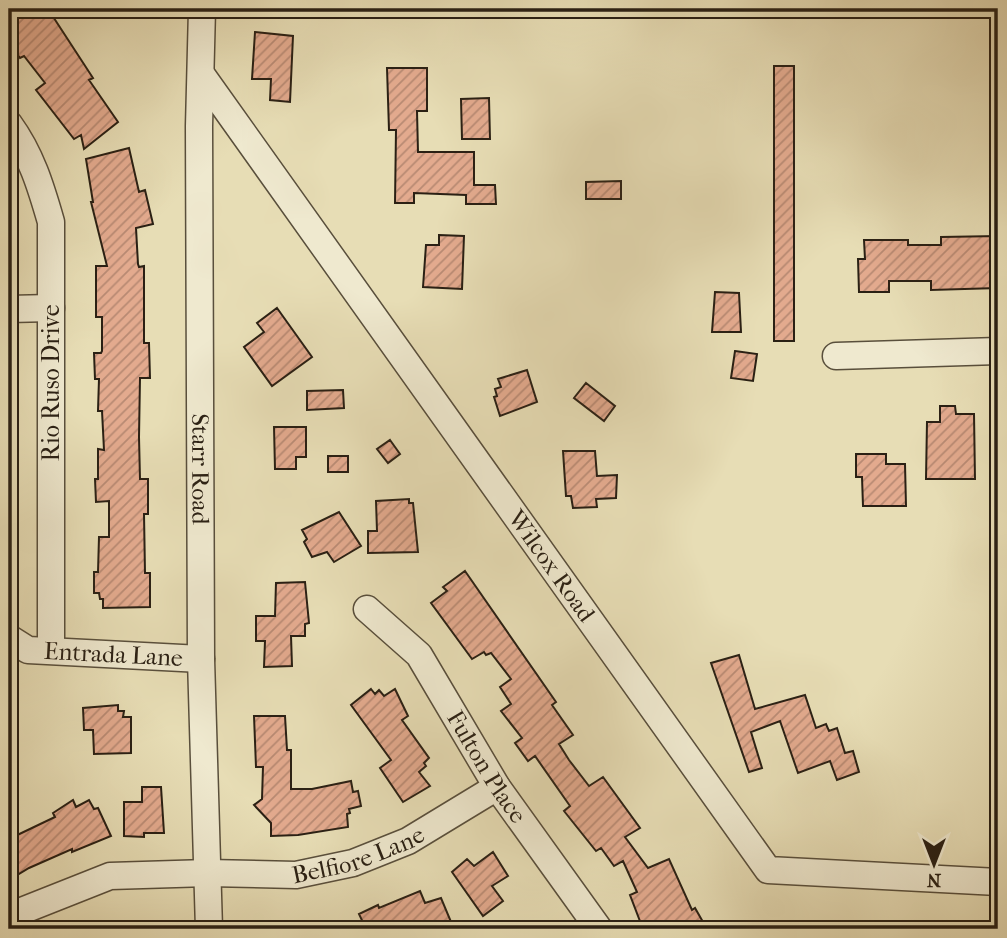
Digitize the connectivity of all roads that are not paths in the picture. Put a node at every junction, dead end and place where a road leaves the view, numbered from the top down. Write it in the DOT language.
graph roads {
  1 [pos="202,9"];
  2 [pos="201,74"];
  3 [pos="9,124"];
  4 [pos="51,308"];
  5 [pos="9,309"];
  6 [pos="998,352"];
  7 [pos="836,356"];
  8 [pos="367,609"];
  9 [pos="29,646"];
  10 [pos="201,659"];
  11 [pos="497,788"];
  12 [pos="208,873"];
  13 [pos="998,882"];
  14 [pos="9,916"];
  15 [pos="209,929"];
  16 [pos="598,929"];
  1 -- 2 [label="street, Starr Road"];
  2 -- 10 [label="street, Starr Road"];
  2 -- 13 [label="street, Wilcox Road"];
  3 -- 4 [label="street, Rio Ruso Drive"];
  4 -- 5 [label="street"];
  4 -- 9 [label="street, Rio Ruso Drive"];
  6 -- 7 [label="street"];
  8 -- 11 [label="street, Fulton Place"];
  9 -- 10 [label="street, Entrada Lane"];
  10 -- 12 [label="street, Starr Road"];
  11 -- 12 [label="street, Belfiore Lane"];
  11 -- 16 [label="street, Fulton Place"];
  12 -- 14 [label="street, Belfiore Lane"];
  12 -- 15 [label="street, Starr Road"];
}
